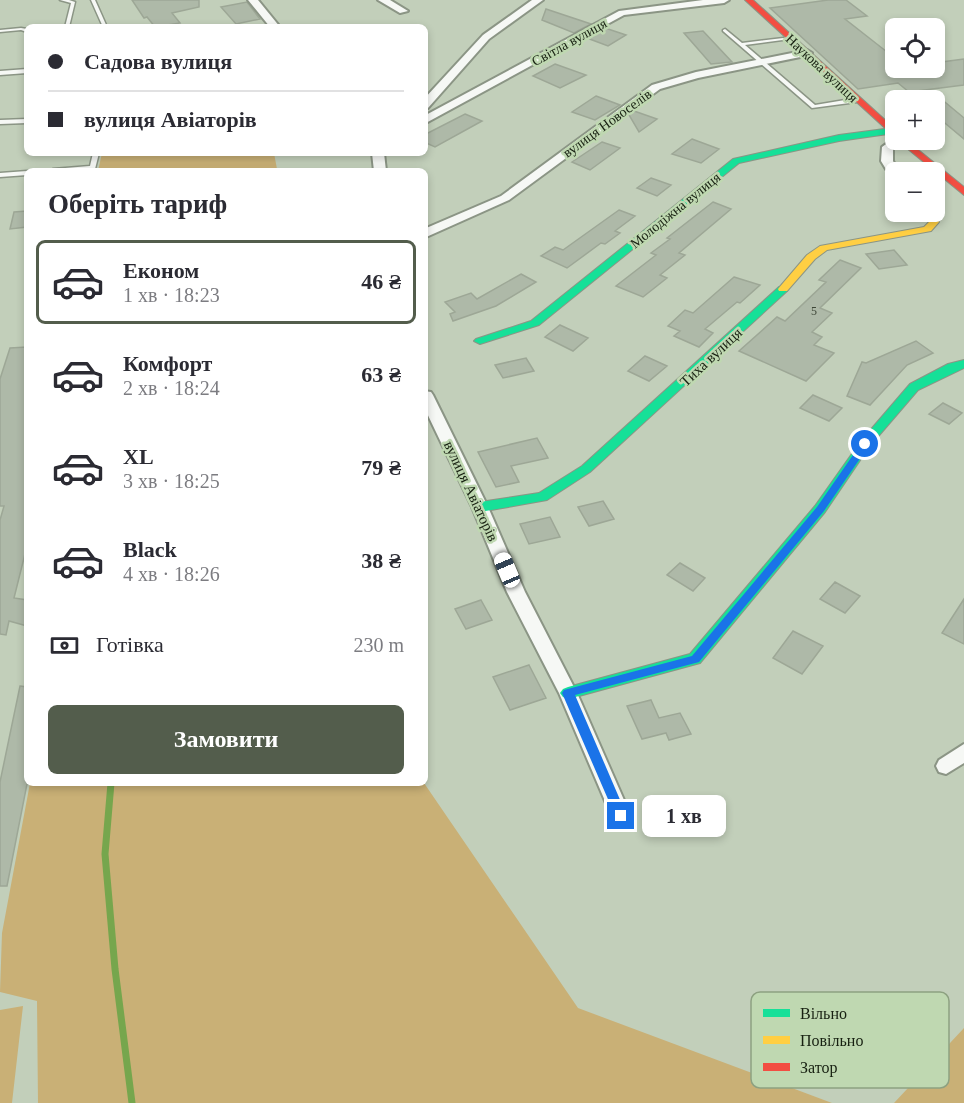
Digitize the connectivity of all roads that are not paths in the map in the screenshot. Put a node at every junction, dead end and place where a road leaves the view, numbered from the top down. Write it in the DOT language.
graph roads {
  1 [pos="62,0"];
  2 [pos="93,0"];
  3 [pos="253,0"];
  4 [pos="383,0"];
  5 [pos="538,0"];
  6 [pos="724,0"];
  7 [pos="753,0"];
  8 [pos="403,11"];
  9 [pos="68,24"];
  10 [pos="104,24"];
  11 [pos="273,24"];
  12 [pos="24,30"];
  13 [pos="725,30"];
  14 [pos="0,31"];
  15 [pos="790,38"];
  16 [pos="742,44"];
  17 [pos="807,53"];
  18 [pos="762,62"];
  19 [pos="24,71"];
  20 [pos="0,73"];
  21 [pos="857,100"];
  22 [pos="428,102"];
  23 [pos="428,119"];
  24 [pos="24,121"];
  25 [pos="0,122"];
  26 [pos="885,125"];
  27 [pos="885,136"];
  28 [pos="914,150"];
  29 [pos="24,173"];
  30 [pos="0,175"];
  31 [pos="964,192"];
  32 [pos="934,222"];
  33 [pos="428,232"];
  34 [pos="480,341"];
  35 [pos="964,364"];
  36 [pos="428,399"];
  37 [pos="480,507"];
  38 [pos="568,693"];
  39 [pos="964,752"];
  40 [pos="946,766"];
  41 [pos="621,816"];
  1 -- 9 [label="lane"];
  2 -- 10 [label="lane"];
  3 -- 11 [label="street"];
  4 -- 8 [label="street"];
  5 -- 22 [label="street"];
  6 -- 23 [label="street, Світла вулиця"];
  7 -- 15 [label="street, Наукова вулиця"];
  12 -- 14 [label="lane"];
  13 -- 16 [label="lane"];
  15 -- 16 [label="lane"];
  15 -- 17 [label="street, Наукова вулиця"];
  16 -- 18 [label="lane"];
  17 -- 18 [label="street, вулиця Новоселів"];
  17 -- 21 [label="street, Наукова вулиця"];
  18 -- 21 [label="lane"];
  18 -- 33 [label="street, вулиця Новоселів"];
  19 -- 20 [label="lane"];
  21 -- 26 [label="street, Наукова вулиця"];
  24 -- 25 [label="lane"];
  27 -- 34 [label="street, Молодіжна вулиця"];
  28 -- 31 [label="street, Наукова вулиця"];
  29 -- 30 [label="lane"];
  32 -- 37 [label="street, Тиха вулиця"];
  35 -- 38 [label="street"];
  36 -- 37 [label="street, вулиця Авіаторів"];
  37 -- 38 [label="street, вулиця Авіаторів"];
  38 -- 41 [label="street, вулиця Авіаторів"];
  39 -- 40 [label="street"];
}
